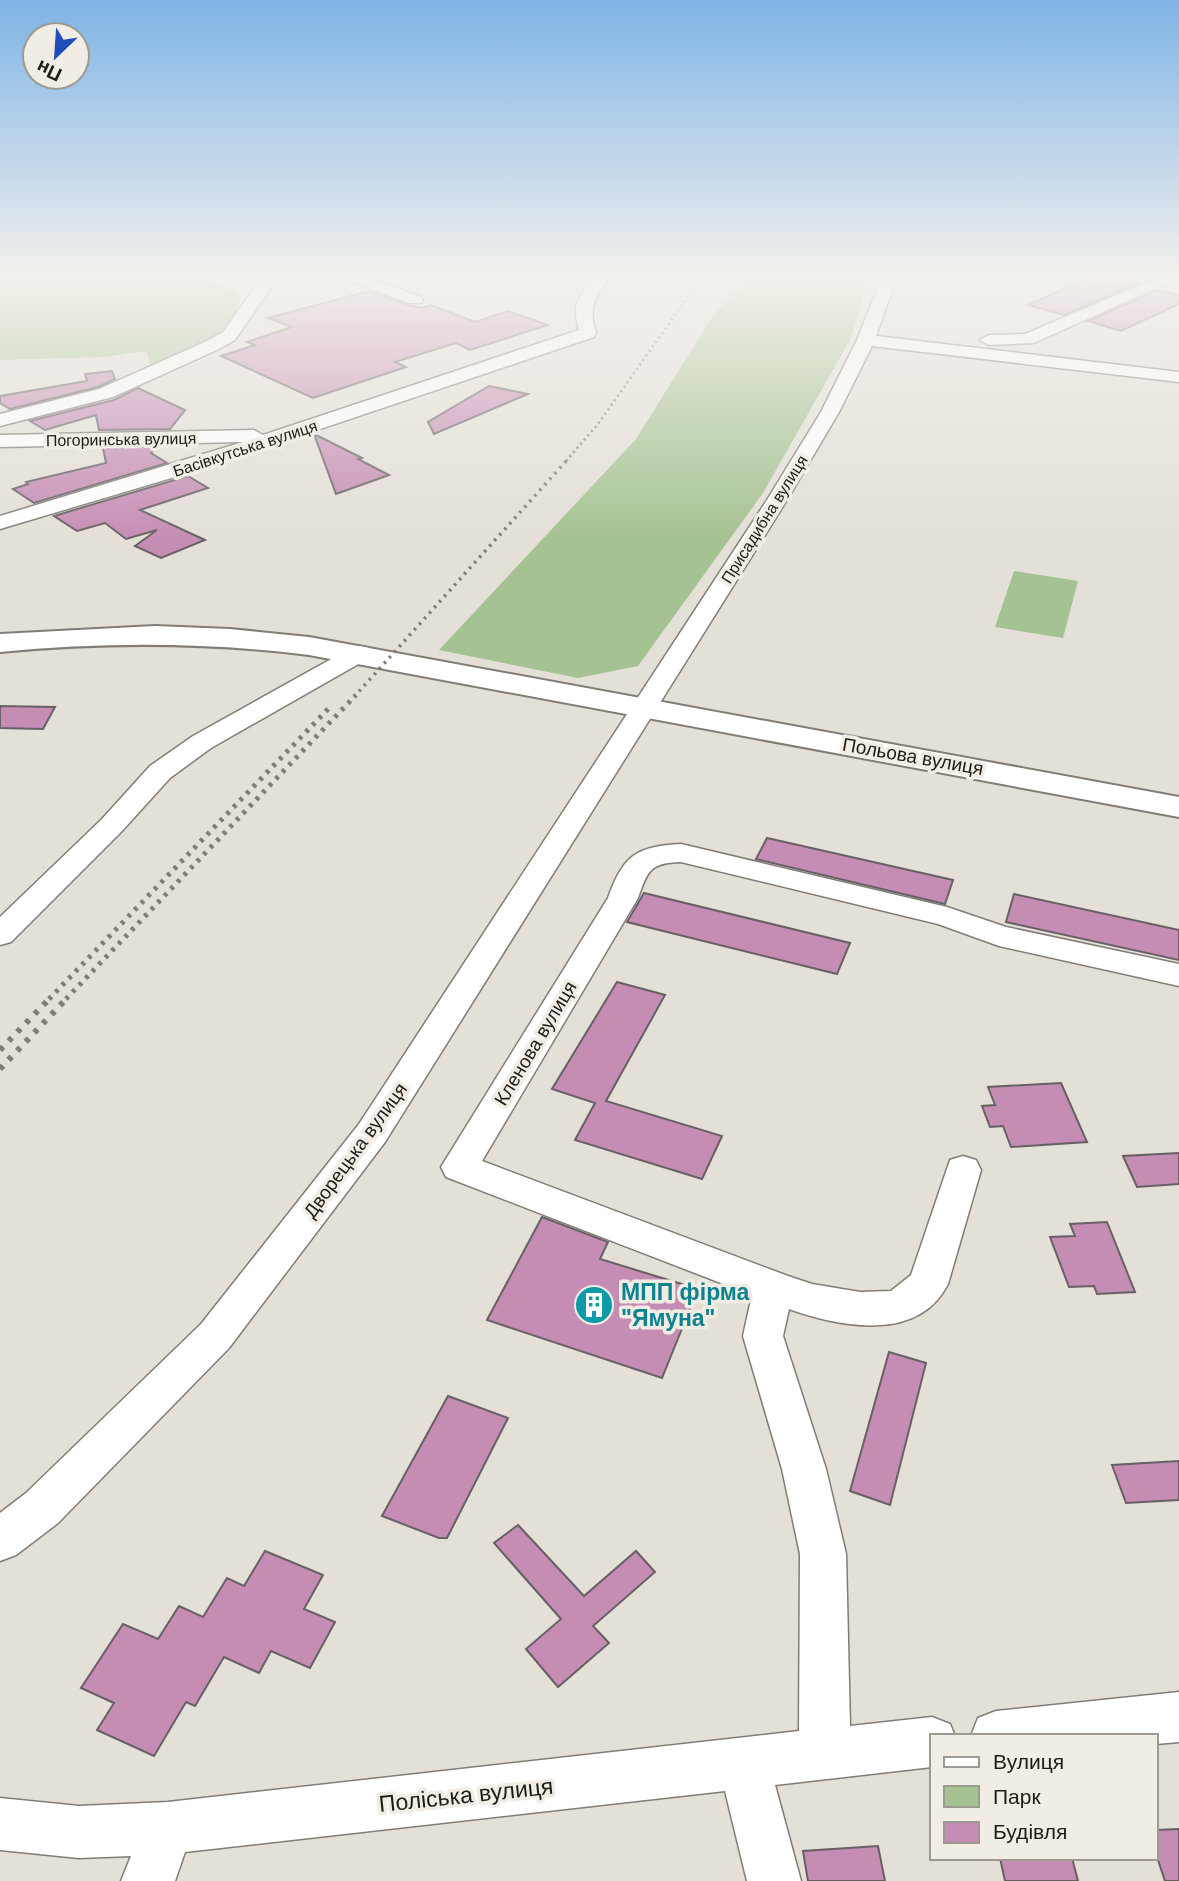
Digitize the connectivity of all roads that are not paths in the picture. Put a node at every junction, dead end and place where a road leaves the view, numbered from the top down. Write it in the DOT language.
graph roads {
  1 [pos="169,365"];
  2 [pos="493,365"];
  3 [pos="853,365"];
  4 [pos="1095,365"];
  5 [pos="1179,377"];
  6 [pos="0,419"];
  7 [pos="283,435"];
  8 [pos="0,441"];
  9 [pos="0,523"];
  10 [pos="0,643"];
  11 [pos="360,653"];
  12 [pos="646,708"];
  13 [pos="1179,807"];
  14 [pos="0,935"];
  15 [pos="1179,975"];
  16 [pos="963,1170"];
  17 [pos="774,1287"];
  18 [pos="0,1540"];
  19 [pos="1179,1717"];
  20 [pos="1015,1734"];
  21 [pos="930,1742"];
  22 [pos="824,1753"];
  23 [pos="744,1763"];
  24 [pos="0,1824"];
  25 [pos="168,1828"];
  26 [pos="148,1881"];
  27 [pos="774,1881"];
  1 -- 6 [label="street"];
  2 -- 7 [label="street, Басівкутська вулиця"];
  3 -- 12 [label="street, Присадибна вулиця"];
  4 -- 5 [label="street"];
  7 -- 8 [label="street, Погоринська вулиця"];
  7 -- 9 [label="street, Басівкутська вулиця"];
  10 -- 11 [label="main road"];
  11 -- 12 [label="main road"];
  11 -- 14 [label="street"];
  12 -- 13 [label="main road, Польова вулиця"];
  12 -- 18 [label="street, Дворецька вулиця"];
  15 -- 17 [label="street, Кленова вулиця"];
  16 -- 17 [label="street, Кленова вулиця"];
  17 -- 22 [label="street"];
  19 -- 20 [label="street"];
  21 -- 22 [label="street, Поліська вулиця"];
  22 -- 23 [label="street, Поліська вулиця"];
  23 -- 25 [label="street, Поліська вулиця"];
  23 -- 27 [label="street"];
  24 -- 25 [label="street, Поліська вулиця"];
  25 -- 26 [label="street"];
}
